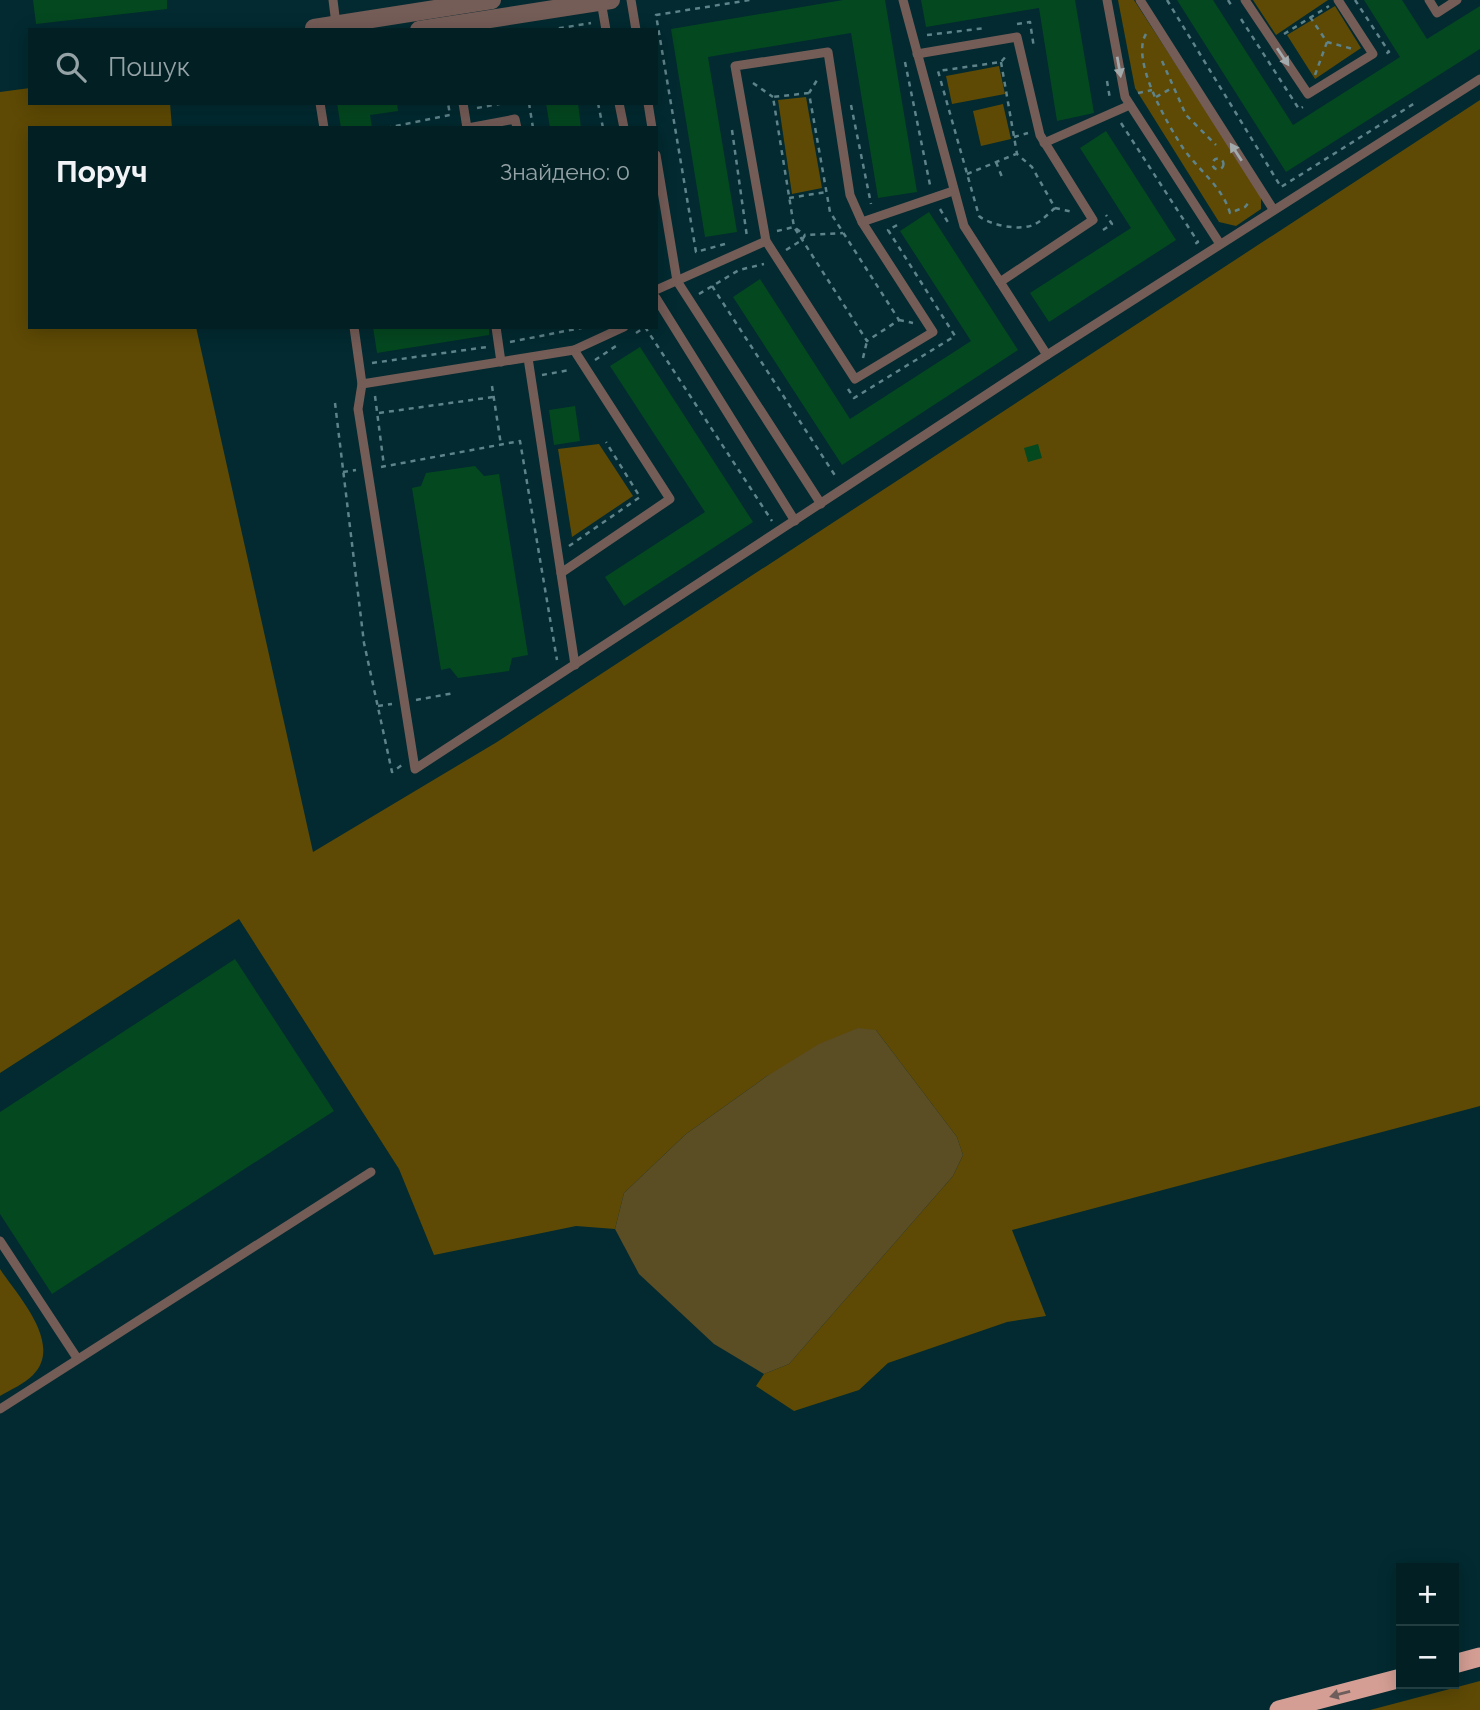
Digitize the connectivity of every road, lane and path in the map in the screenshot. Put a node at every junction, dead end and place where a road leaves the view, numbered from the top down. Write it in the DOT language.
graph roads {
  1 [pos="333,0"];
  2 [pos="492,0"];
  3 [pos="631,0"];
  4 [pos="902,0"];
  5 [pos="1107,0"];
  6 [pos="1140,0"];
  7 [pos="1167,0"];
  8 [pos="1228,0"];
  9 [pos="1245,0"];
  10 [pos="1338,0"];
  11 [pos="1355,0"];
  12 [pos="1429,0"];
  13 [pos="1457,0"];
  14 [pos="606,1"];
  15 [pos="1310,17"];
  16 [pos="336,24"];
  17 [pos="583,24"];
  18 [pos="1016,24"];
  19 [pos="451,27"];
  20 [pos="990,27"];
  21 [pos="314,28"];
  22 [pos="584,28"];
  23 [pos="607,28"];
  24 [pos="636,28"];
  25 [pos="1152,35"];
  26 [pos="925,36"];
  27 [pos="1272,41"];
  28 [pos="903,54"];
  29 [pos="917,54"];
  30 [pos="1373,54"];
  31 [pos="1037,60"];
  32 [pos="1162,60"];
  33 [pos="736,73"];
  34 [pos="1480,79"];
  35 [pos="1107,81"];
  36 [pos="1171,88"];
  37 [pos="773,97"];
  38 [pos="1156,97"];
  39 [pos="1422,99"];
  40 [pos="320,105"];
  41 [pos="448,105"];
  42 [pos="463,105"];
  43 [pos="474,105"];
  44 [pos="495,105"];
  45 [pos="528,105"];
  46 [pos="598,105"];
  47 [pos="619,105"];
  48 [pos="648,105"];
  49 [pos="1130,105"];
  50 [pos="1304,106"];
  51 [pos="1114,112"];
  52 [pos="324,126"];
  53 [pos="392,126"];
  54 [pos="468,126"];
  55 [pos="477,126"];
  56 [pos="517,126"];
  57 [pos="533,126"];
  58 [pos="603,126"];
  59 [pos="624,126"];
  60 [pos="652,126"];
  61 [pos="1044,142"];
  62 [pos="1220,148"];
  63 [pos="1017,154"];
  64 [pos="996,162"];
  65 [pos="658,167"];
  66 [pos="967,174"];
  67 [pos="1002,177"];
  68 [pos="931,190"];
  69 [pos="953,191"];
  70 [pos="826,192"];
  71 [pos="1254,197"];
  72 [pos="789,198"];
  73 [pos="883,202"];
  74 [pos="871,204"];
  75 [pos="936,204"];
  76 [pos="1273,209"];
  77 [pos="1105,213"];
  78 [pos="1230,213"];
  79 [pos="1228,221"];
  80 [pos="862,222"];
  81 [pos="900,223"];
  82 [pos="951,226"];
  83 [pos="794,227"];
  84 [pos="1101,231"];
  85 [pos="843,233"];
  86 [pos="805,235"];
  87 [pos="765,237"];
  88 [pos="802,240"];
  89 [pos="1220,244"];
  90 [pos="1186,249"];
  91 [pos="774,257"];
  92 [pos="771,274"];
  93 [pos="677,281"];
  94 [pos="1000,282"];
  95 [pos="658,289"];
  96 [pos="658,301"];
  97 [pos="354,329"];
  98 [pos="495,329"];
  99 [pos="576,329"];
  100 [pos="620,329"];
  101 [pos="642,329"];
  102 [pos="646,329"];
  103 [pos="635,334"];
  104 [pos="625,340"];
  105 [pos="498,345"];
  106 [pos="574,350"];
  107 [pos="1047,355"];
  108 [pos="528,358"];
  109 [pos="501,362"];
  110 [pos="359,365"];
  111 [pos="584,367"];
  112 [pos="540,376"];
  113 [pos="362,384"];
  114 [pos="492,386"];
  115 [pos="846,387"];
  116 [pos="493,397"];
  117 [pos="335,403"];
  118 [pos="377,413"];
  119 [pos="606,442"];
  120 [pos="501,445"];
  121 [pos="382,480"];
  122 [pos="814,493"];
  123 [pos="821,504"];
  124 [pos="788,510"];
  125 [pos="795,521"];
  126 [pos="567,533"];
  127 [pos="569,546"];
  128 [pos="572,565"];
  129 [pos="561,573"];
  130 [pos="574,661"];
  131 [pos="416,700"];
  132 [pos="418,712"];
  133 [pos="413,757"];
  134 [pos="371,1172"];
  135 [pos="0,1241"];
  136 [pos="77,1358"];
  137 [pos="0,1409"];
  138 [pos="1480,1657"];
  139 [pos="1459,1663"];
  140 [pos="1396,1679"];
  141 [pos="1279,1710"];
  1 -- 16 [label="lane"];
  2 -- 16 [label="street"];
  3 -- 24 [label="lane"];
  4 -- 29 [label="lane"];
  5 -- 49 [label="lane, one-way"];
  76 -- 6 [label="lane, one-way"];
  7 -- 39 [label="path"];
  8 -- 50 [label="path"];
  9 -- 27 [label="lane"];
  10 -- 15 [label="path"];
  10 -- 30 [label="lane"];
  11 -- 30 [label="path"];
  12 -- 13 [label="lane"];
  14 -- 19 [label="street"];
  14 -- 23 [label="lane"];
  15 -- 27 [label="path"];
  15 -- 30 [label="path"];
  16 -- 21 [label="street"];
  17 -- 22 [label="path"];
  18 -- 31 [label="path"];
  20 -- 26 [label="path"];
  25 -- 38 [label="path"];
  27 -- 30 [label="lane, one-way"];
  28 -- 68 [label="path"];
  29 -- 61 [label="lane"];
  29 -- 69 [label="lane"];
  32 -- 36 [label="path"];
  33 -- 37 [label="path"];
  33 -- 80 [label="lane"];
  33 -- 87 [label="lane"];
  34 -- 76 [label="lane"];
  35 -- 51 [label="path"];
  36 -- 38 [label="path"];
  36 -- 62 [label="path"];
  37 -- 70 [label="path"];
  37 -- 72 [label="path"];
  38 -- 78 [label="path"];
  40 -- 52 [label="lane"];
  41 -- 53 [label="path"];
  42 -- 54 [label="lane"];
  43 -- 44 [label="path"];
  45 -- 57 [label="path"];
  46 -- 58 [label="path"];
  47 -- 59 [label="lane"];
  48 -- 60 [label="lane"];
  49 -- 51 [label="lane"];
  49 -- 89 [label="lane"];
  51 -- 61 [label="lane"];
  51 -- 90 [label="path"];
  55 -- 56 [label="lane"];
  61 -- 94 [label="lane"];
  63 -- 64 [label="path"];
  63 -- 66 [label="path"];
  63 -- 66 [label="path"];
  64 -- 66 [label="path"];
  64 -- 67 [label="path"];
  65 -- 93 [label="lane"];
  69 -- 80 [label="lane"];
  69 -- 94 [label="lane"];
  70 -- 72 [label="path"];
  70 -- 85 [label="path"];
  71 -- 78 [label="path"];
  72 -- 83 [label="path"];
  73 -- 74 [label="path"];
  75 -- 82 [label="path"];
  76 -- 89 [label="lane"];
  77 -- 84 [label="path"];
  78 -- 79 [label="path"];
  80 -- 91 [label="lane"];
  81 -- 115 [label="path"];
  83 -- 86 [label="path"];
  83 -- 87 [label="path"];
  83 -- 88 [label="path"];
  85 -- 86 [label="path"];
  85 -- 88 [label="path"];
  86 -- 88 [label="path"];
  87 -- 91 [label="lane"];
  87 -- 93 [label="lane"];
  88 -- 91 [label="path"];
  89 -- 107 [label="lane"];
  92 -- 122 [label="path"];
  93 -- 95 [label="lane"];
  93 -- 122 [label="lane"];
  94 -- 107 [label="lane"];
  96 -- 124 [label="lane"];
  97 -- 110 [label="lane"];
  98 -- 105 [label="lane"];
  99 -- 105 [label="path"];
  100 -- 106 [label="lane"];
  101 -- 103 [label="path"];
  102 -- 124 [label="path"];
  104 -- 111 [label="path"];
  105 -- 109 [label="lane"];
  105 -- 110 [label="path"];
  106 -- 108 [label="lane"];
  106 -- 111 [label="lane"];
  107 -- 123 [label="lane"];
  108 -- 109 [label="lane"];
  108 -- 129 [label="lane"];
  109 -- 113 [label="lane"];
  110 -- 113 [label="lane"];
  111 -- 112 [label="path"];
  111 -- 128 [label="lane"];
  113 -- 133 [label="lane"];
  114 -- 116 [label="path"];
  116 -- 118 [label="path"];
  116 -- 120 [label="path"];
  117 -- 133 [label="path"];
  119 -- 127 [label="path"];
  120 -- 121 [label="path"];
  120 -- 130 [label="path"];
  122 -- 123 [label="lane"];
  123 -- 125 [label="lane"];
  124 -- 125 [label="lane"];
  125 -- 130 [label="lane"];
  126 -- 127 [label="path"];
  127 -- 128 [label="path"];
  128 -- 129 [label="lane"];
  129 -- 130 [label="lane"];
  130 -- 133 [label="lane"];
  131 -- 132 [label="path"];
  134 -- 136 [label="lane"];
  135 -- 136 [label="lane"];
  136 -- 137 [label="lane"];
  138 -- 139 [label="highway"];
  140 -- 141 [label="highway, one-way"];
}
